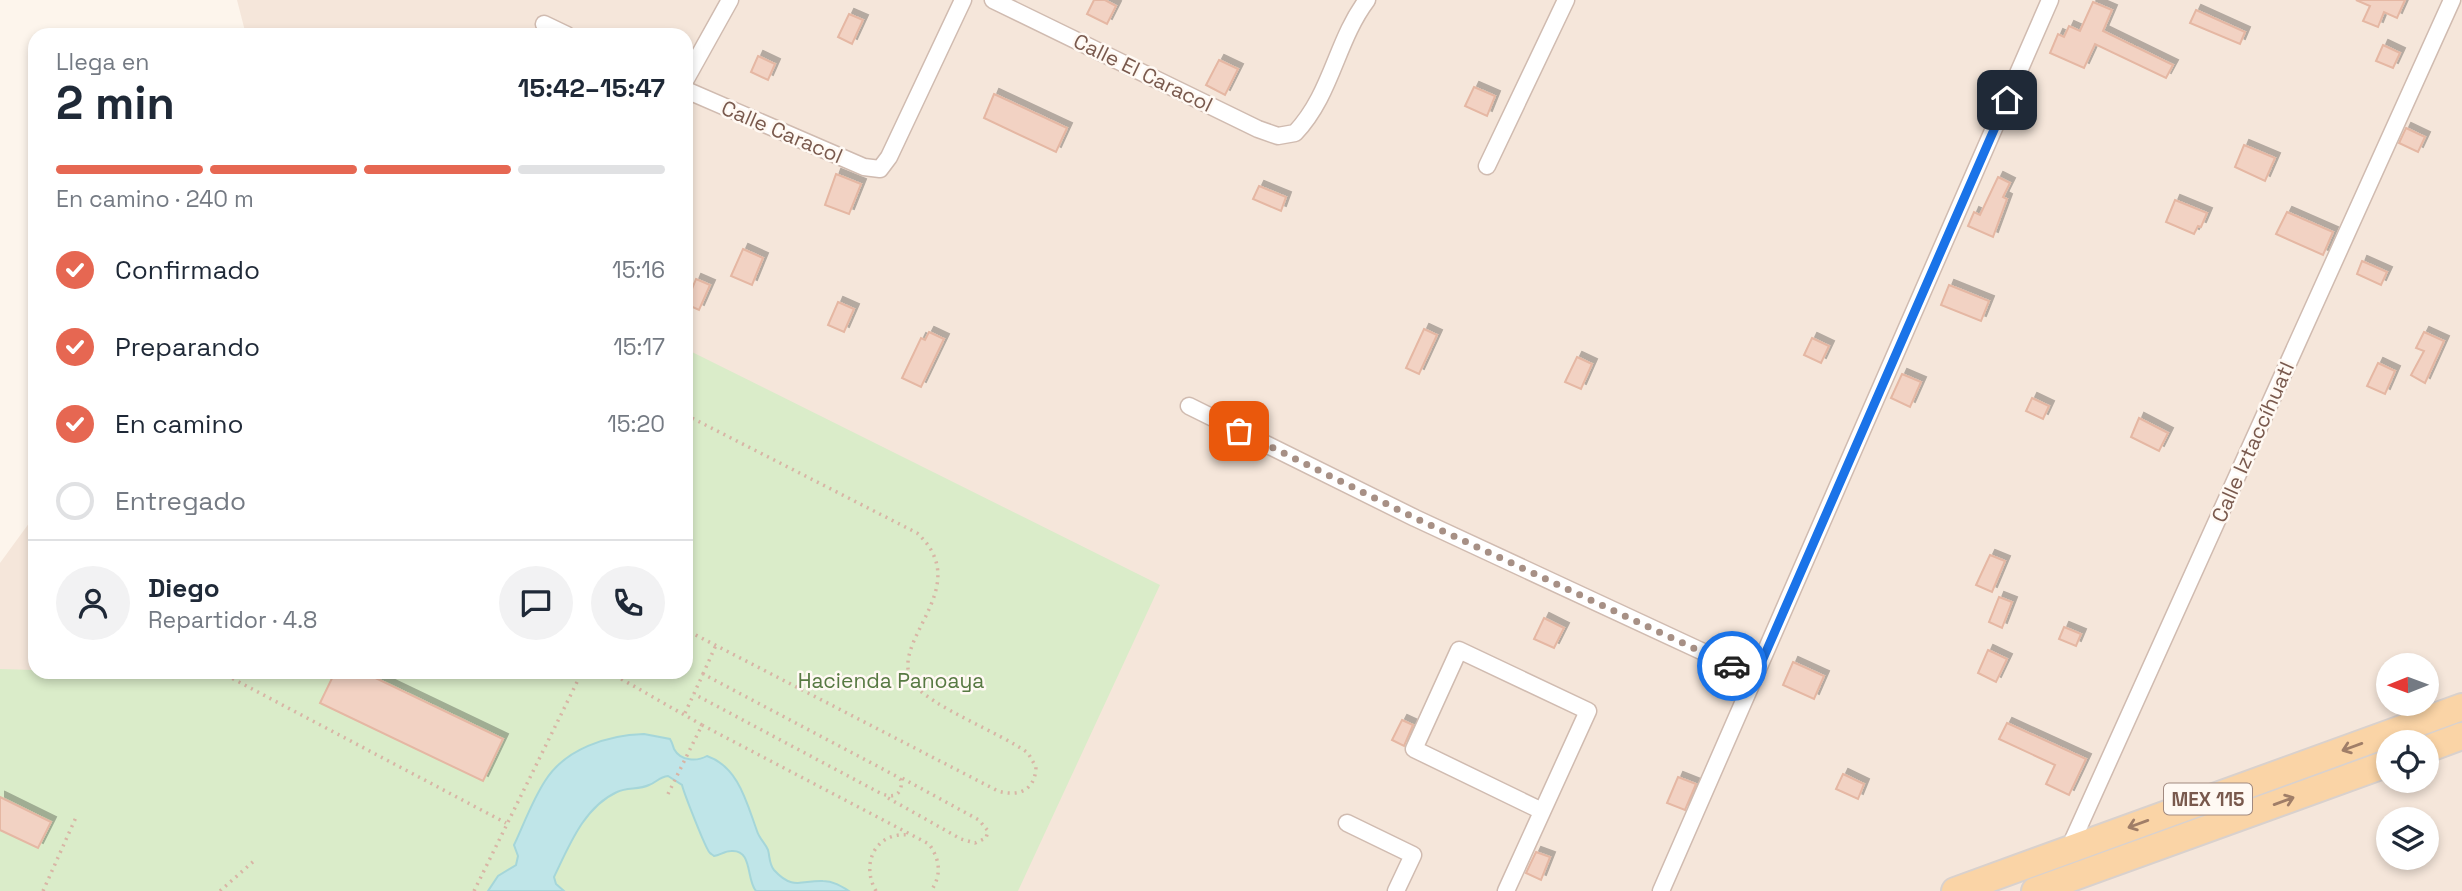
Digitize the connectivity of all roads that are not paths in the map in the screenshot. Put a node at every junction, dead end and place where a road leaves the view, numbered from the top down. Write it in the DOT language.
graph roads {
  1 [pos="730,0"];
  2 [pos="963,0"];
  3 [pos="993,0"];
  4 [pos="1367,0"];
  5 [pos="1566,0"];
  6 [pos="2050,0"];
  7 [pos="2452,0"];
  8 [pos="544,24"];
  9 [pos="552,28"];
  10 [pos="693,66"];
  11 [pos="693,93"];
  12 [pos="1487,166"];
  13 [pos="1189,406"];
  14 [pos="1755,677"];
  15 [pos="2462,707"];
  16 [pos="2462,736"];
  17 [pos="2439,745"];
  18 [pos="2376,768"];
  19 [pos="1542,811"];
  20 [pos="1348,823"];
  21 [pos="2069,849"];
  22 [pos="2045,888"];
  23 [pos="1396,891"];
  24 [pos="1506,891"];
  25 [pos="1661,891"];
  26 [pos="1955,891"];
  1 -- 10 [label="street"];
  2 -- 11 [label="street, Calle Caracol"];
  3 -- 4 [label="street, Calle El Caracol"];
  5 -- 12 [label="street"];
  6 -- 14 [label="street"];
  7 -- 21 [label="street, Calle Iztaccíhuatl"];
  8 -- 9 [label="street"];
  13 -- 14 [label="street"];
  14 -- 25 [label="street"];
  15 -- 21 [label="main road, MEX 115, one-way"];
  16 -- 17 [label="main road"];
  22 -- 18 [label="main road, MEX 115, one-way"];
  19 -- 19 [label="street"];
  19 -- 24 [label="street"];
  20 -- 23 [label="street"];
  21 -- 22 [label="street, Calle Iztaccíhuatl"];
  21 -- 26 [label="main road, MEX 115"];
}
